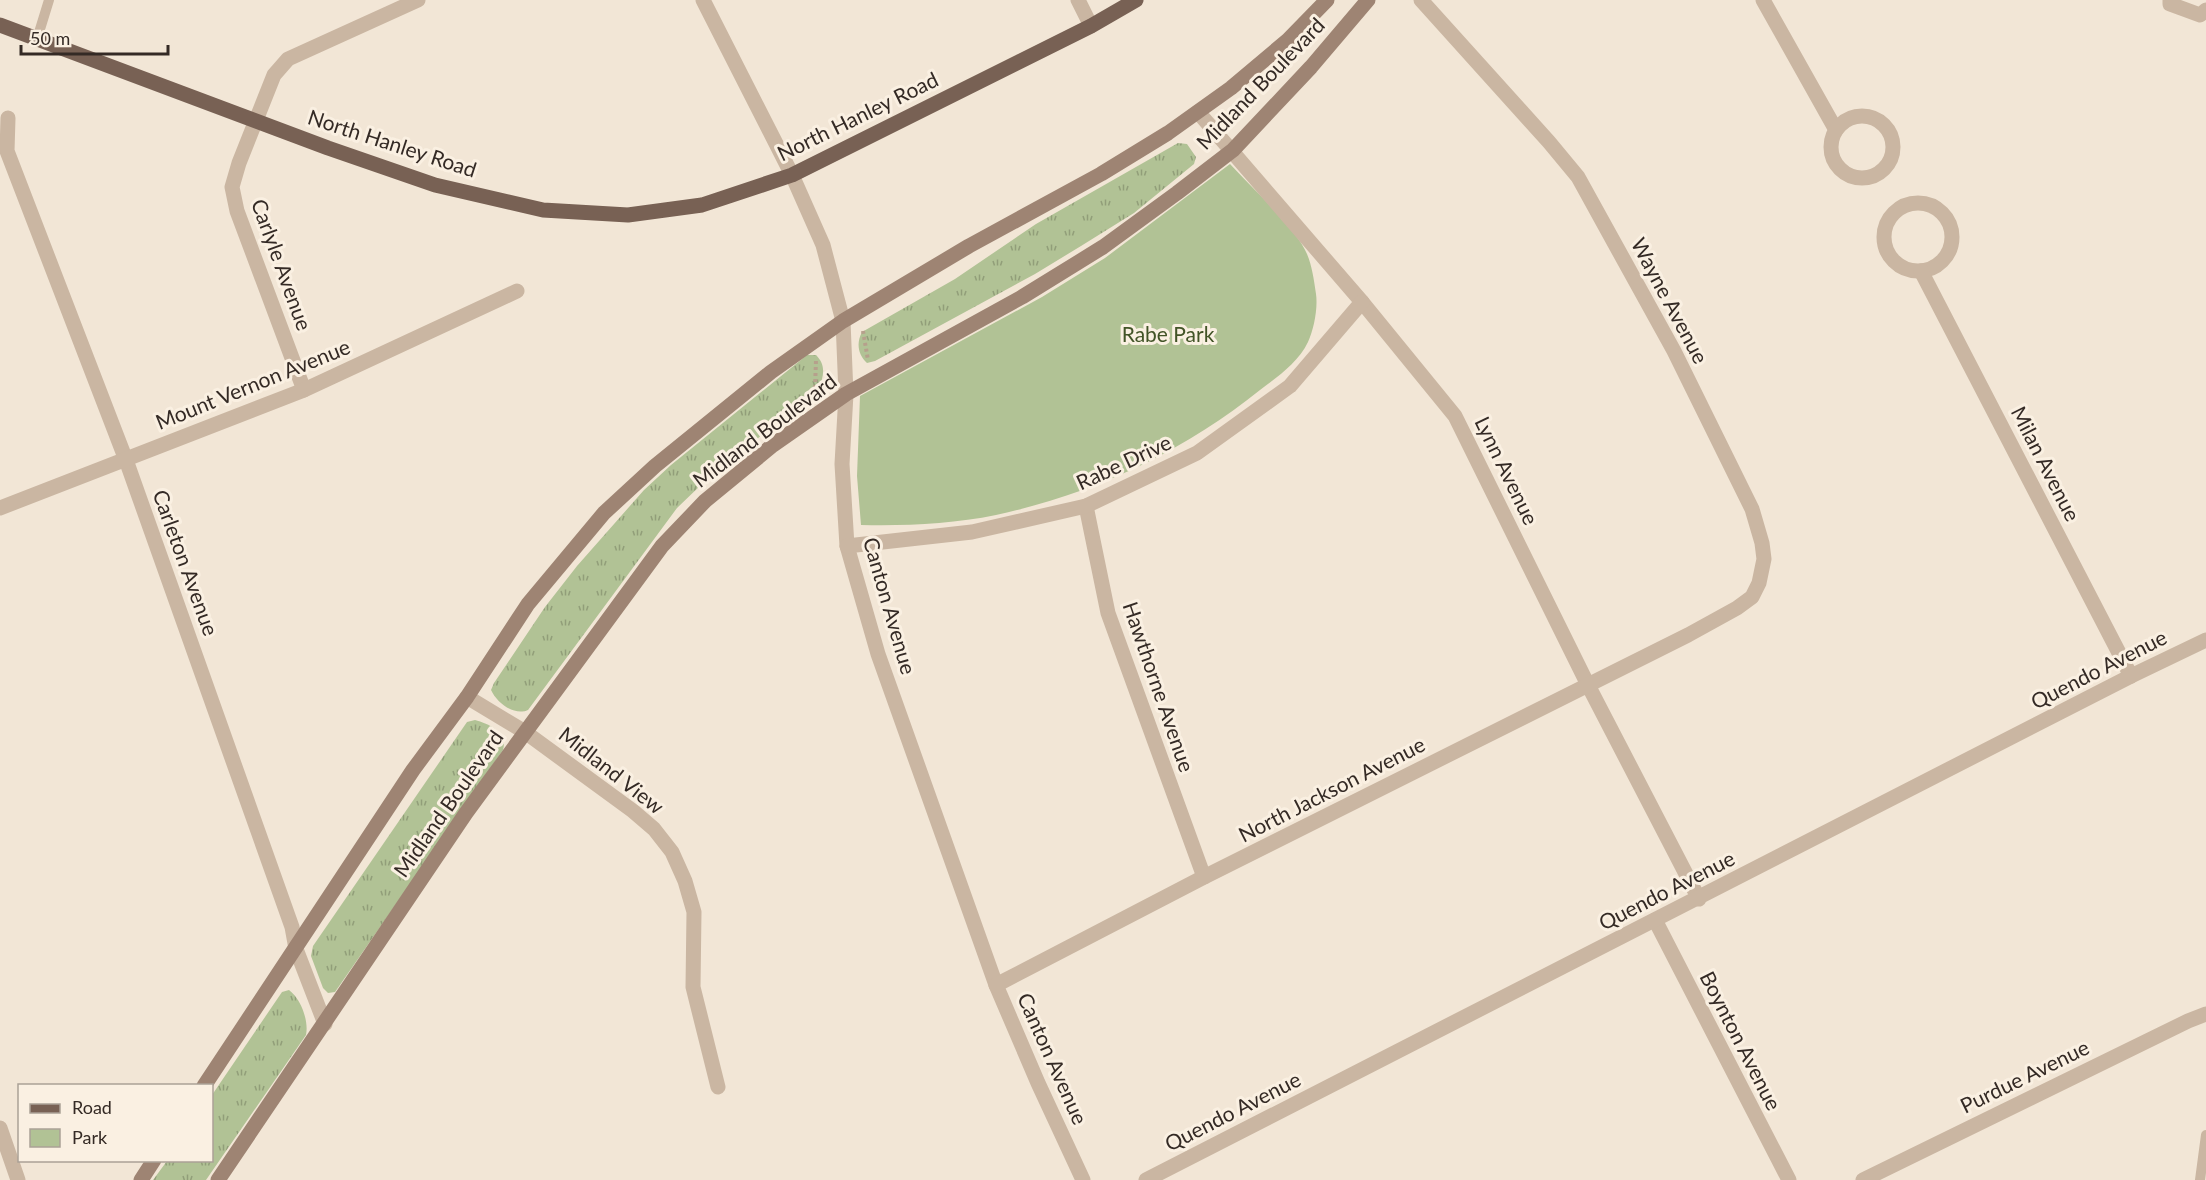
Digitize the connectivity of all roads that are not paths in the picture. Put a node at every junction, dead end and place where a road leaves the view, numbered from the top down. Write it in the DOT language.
graph roads {
  1 [pos="50,0"];
  2 [pos="418,0"];
  3 [pos="703,0"];
  4 [pos="1078,0"];
  5 [pos="1136,0"];
  6 [pos="1327,0"];
  7 [pos="1368,0"];
  8 [pos="1421,0"];
  9 [pos="1763,0"];
  10 [pos="2170,0"];
  11 [pos="2206,10"];
  12 [pos="0,25"];
  13 [pos="1091,26"];
  14 [pos="37,39"];
  15 [pos="1198,112"];
  16 [pos="8,118"];
  17 [pos="255,119"];
  18 [pos="1836,130"];
  19 [pos="1233,150"];
  20 [pos="792,175"];
  21 [pos="1921,271"];
  22 [pos="517,291"];
  23 [pos="1362,302"];
  24 [pos="843,321"];
  25 [pos="304,390"];
  26 [pos="846,394"];
  27 [pos="126,460"];
  28 [pos="1086,506"];
  29 [pos="0,508"];
  30 [pos="847,546"];
  31 [pos="1688,635"];
  32 [pos="2206,640"];
  33 [pos="2131,676"];
  34 [pos="1588,685"];
  35 [pos="466,697"];
  36 [pos="525,732"];
  37 [pos="1204,877"];
  38 [pos="1698,899"];
  39 [pos="1655,920"];
  40 [pos="296,949"];
  41 [pos="996,985"];
  42 [pos="2206,1014"];
  43 [pos="325,1024"];
  44 [pos="205,1084"];
  45 [pos="718,1087"];
  46 [pos="0,1128"];
  47 [pos="2206,1135"];
  48 [pos="153,1162"];
  49 [pos="18,1180"];
  50 [pos="141,1180"];
  51 [pos="218,1180"];
  52 [pos="1083,1180"];
  53 [pos="1146,1180"];
  54 [pos="1789,1180"];
  55 [pos="1863,1180"];
  56 [pos="2200,1180"];
  1 -- 14 [label="lane"];
  2 -- 17 [label="street, Carlyle Avenue"];
  3 -- 20 [label="street, Canton Avenue"];
  4 -- 13 [label="street"];
  5 -- 13 [label="main road, North Hanley Road"];
  6 -- 15 [label="main road, Midland Boulevard"];
  7 -- 19 [label="main road, Midland Boulevard"];
  8 -- 31 [label="street, Wayne Avenue"];
  9 -- 18 [label="street"];
  10 -- 11 [label="street"];
  12 -- 14 [label="main road, North Hanley Road"];
  13 -- 20 [label="main road, North Hanley Road"];
  14 -- 17 [label="main road, North Hanley Road"];
  15 -- 19 [label="street, Lynn Avenue"];
  15 -- 24 [label="main road, Midland Boulevard"];
  16 -- 27 [label="street, Carleton Avenue"];
  17 -- 20 [label="main road, North Hanley Road"];
  17 -- 25 [label="street, Carlyle Avenue"];
  18 -- 18 [label="street"];
  19 -- 23 [label="street, Lynn Avenue"];
  19 -- 26 [label="main road, Midland Boulevard"];
  20 -- 24 [label="street, Canton Avenue"];
  21 -- 21 [label="street"];
  21 -- 33 [label="street, Milan Avenue"];
  22 -- 25 [label="street, Mount Vernon Avenue"];
  23 -- 28 [label="street, Rabe Drive"];
  23 -- 34 [label="street, Lynn Avenue"];
  24 -- 26 [label="street, Canton Avenue"];
  24 -- 35 [label="main road, Midland Boulevard"];
  25 -- 27 [label="street, Mount Vernon Avenue"];
  26 -- 30 [label="street, Canton Avenue"];
  26 -- 36 [label="main road, Midland Boulevard"];
  27 -- 29 [label="street, Mount Vernon Avenue"];
  27 -- 40 [label="street, Carleton Avenue"];
  28 -- 30 [label="street, Rabe Drive"];
  28 -- 37 [label="street, Hawthorne Avenue"];
  30 -- 41 [label="street, Canton Avenue"];
  31 -- 34 [label="street, North Jackson Avenue"];
  32 -- 33 [label="street, Quendo Avenue"];
  33 -- 38 [label="street, Quendo Avenue"];
  34 -- 37 [label="street, North Jackson Avenue"];
  34 -- 38 [label="street, Lynn Avenue"];
  35 -- 36 [label="street, Midland View"];
  35 -- 40 [label="main road, Midland Boulevard"];
  36 -- 43 [label="main road, Midland Boulevard"];
  36 -- 45 [label="street, Midland View"];
  37 -- 41 [label="street, North Jackson Avenue"];
  38 -- 39 [label="street, Quendo Avenue"];
  39 -- 53 [label="street, Quendo Avenue"];
  39 -- 54 [label="street, Boynton Avenue"];
  40 -- 43 [label="street, Carleton Avenue"];
  40 -- 44 [label="main road, Midland Boulevard"];
  41 -- 52 [label="street, Canton Avenue"];
  42 -- 55 [label="street, Purdue Avenue"];
  43 -- 51 [label="main road, Midland Boulevard"];
  46 -- 49 [label="street"];
  47 -- 56 [label="lane"];
  48 -- 50 [label="main road"];
}
